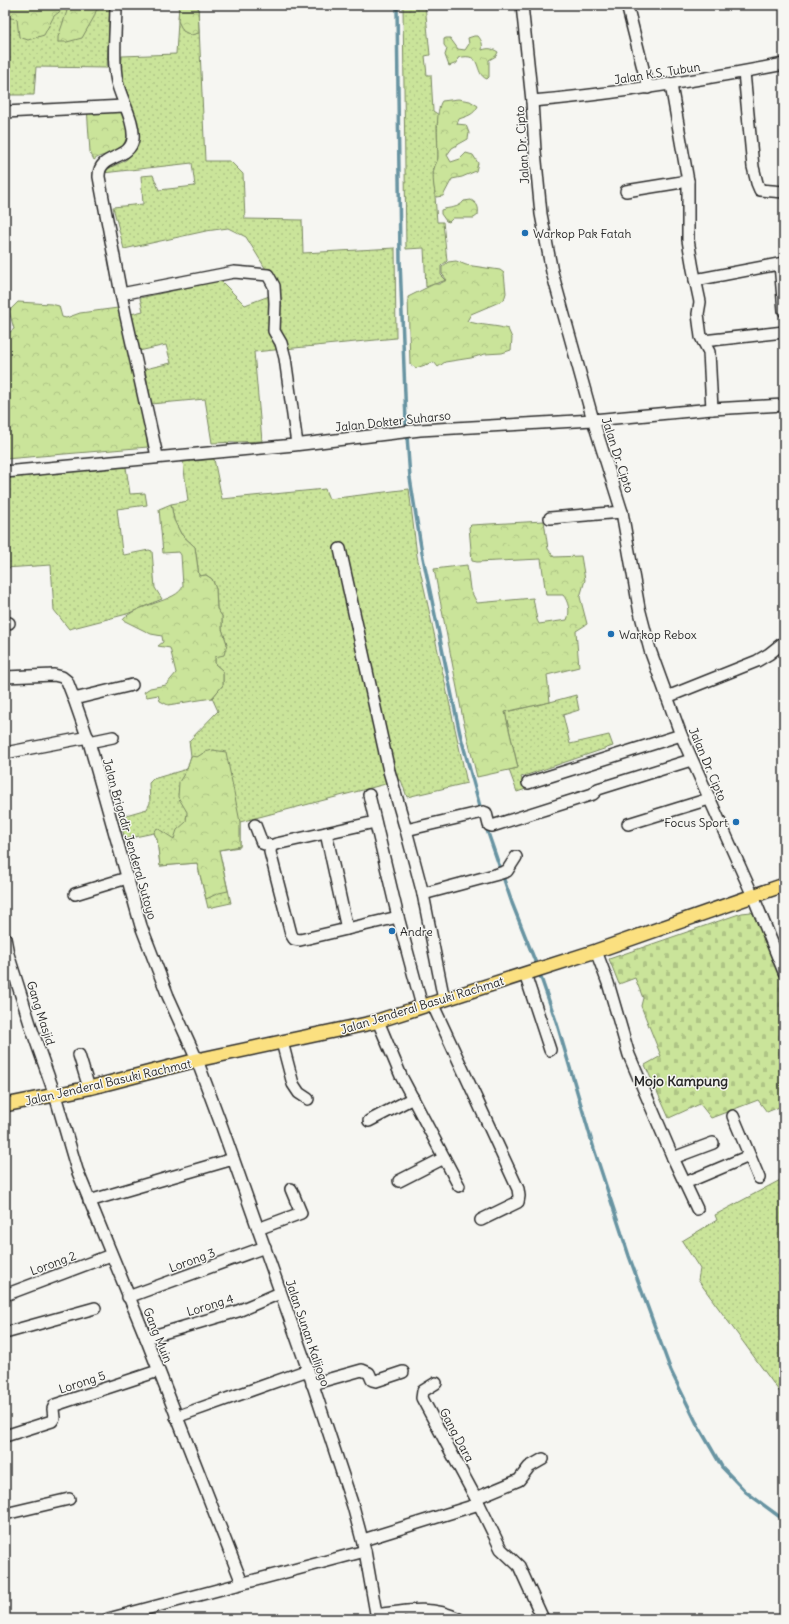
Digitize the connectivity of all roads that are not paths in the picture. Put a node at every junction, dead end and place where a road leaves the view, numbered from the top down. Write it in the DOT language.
graph roads {
  1 [pos="116,5"];
  2 [pos="522,5"];
  3 [pos="627,5"];
  4 [pos="784,64"];
  5 [pos="744,72"];
  6 [pos="671,85"];
  7 [pos="648,88"];
  8 [pos="532,101"];
  9 [pos="124,106"];
  10 [pos="5,112"];
  11 [pos="688,181"];
  12 [pos="626,191"];
  13 [pos="784,192"];
  14 [pos="782,264"];
  15 [pos="695,280"];
  16 [pos="121,294"];
  17 [pos="784,311"];
  18 [pos="784,332"];
  19 [pos="703,341"];
  20 [pos="784,406"];
  21 [pos="712,409"];
  22 [pos="593,420"];
  23 [pos="297,444"];
  24 [pos="157,456"];
  25 [pos="5,472"];
  26 [pos="622,512"];
  27 [pos="550,518"];
  28 [pos="340,549"];
  29 [pos="784,642"];
  30 [pos="5,677"];
  31 [pos="132,684"];
  32 [pos="667,697"];
  33 [pos="74,699"];
  34 [pos="681,735"];
  35 [pos="113,737"];
  36 [pos="88,740"];
  37 [pos="5,753"];
  38 [pos="691,760"];
  39 [pos="528,783"];
  40 [pos="369,795"];
  41 [pos="709,799"];
  42 [pos="375,822"];
  43 [pos="628,824"];
  44 [pos="255,825"];
  45 [pos="406,830"];
  46 [pos="326,832"];
  47 [pos="271,846"];
  48 [pos="516,857"];
  49 [pos="127,878"];
  50 [pos="784,886"];
  51 [pos="75,894"];
  52 [pos="422,894"];
  53 [pos="753,896"];
  54 [pos="398,917"];
  55 [pos="347,929"];
  56 [pos="5,938"];
  57 [pos="596,951"];
  58 [pos="784,972"];
  59 [pos="526,974"];
  60 [pos="433,1003"];
  61 [pos="378,1021"];
  62 [pos="282,1042"];
  63 [pos="550,1050"];
  64 [pos="79,1056"];
  65 [pos="197,1060"];
  66 [pos="89,1088"];
  67 [pos="55,1095"];
  68 [pos="412,1098"];
  69 [pos="308,1099"];
  70 [pos="5,1105"];
  71 [pos="733,1116"];
  72 [pos="369,1121"];
  73 [pos="713,1143"];
  74 [pos="749,1156"];
  75 [pos="444,1158"];
  76 [pos="673,1158"];
  77 [pos="234,1159"];
  78 [pos="758,1178"];
  79 [pos="399,1181"];
  80 [pos="685,1183"];
  81 [pos="459,1186"];
  82 [pos="292,1189"];
  83 [pos="89,1201"];
  84 [pos="697,1209"];
  85 [pos="481,1220"];
  86 [pos="258,1230"];
  87 [pos="265,1246"];
  88 [pos="111,1255"];
  89 [pos="280,1293"];
  90 [pos="5,1294"];
  91 [pos="128,1297"];
  92 [pos="95,1308"];
  93 [pos="5,1333"];
  94 [pos="146,1338"];
  95 [pos="308,1370"];
  96 [pos="158,1371"];
  97 [pos="403,1372"];
  98 [pos="436,1382"];
  99 [pos="312,1384"];
  100 [pos="176,1417"];
  101 [pos="5,1436"];
  102 [pos="543,1459"];
  103 [pos="69,1499"];
  104 [pos="477,1501"];
  105 [pos="5,1514"];
  106 [pos="364,1546"];
  107 [pos="242,1583"];
  108 [pos="127,1616"];
  109 [pos="377,1617"];
  110 [pos="108,1619"];
  111 [pos="458,1619"];
  112 [pos="543,1619"];
  1 -- 9 [label="street"];
  2 -- 8 [label="street, Jalan Dr. Cipto"];
  3 -- 7 [label="street"];
  4 -- 5 [label="street, Jalan K.S. Tubun"];
  5 -- 6 [label="street, Jalan K.S. Tubun"];
  5 -- 13 [label="street"];
  6 -- 7 [label="street, Jalan K.S. Tubun"];
  6 -- 11 [label="street"];
  7 -- 8 [label="street, Jalan K.S. Tubun"];
  8 -- 22 [label="street, Jalan Dr. Cipto"];
  9 -- 10 [label="street"];
  9 -- 16 [label="street"];
  11 -- 12 [label="street"];
  11 -- 15 [label="street"];
  14 -- 15 [label="street"];
  14 -- 17 [label="street"];
  15 -- 19 [label="street"];
  16 -- 23 [label="street"];
  16 -- 24 [label="street"];
  18 -- 19 [label="street"];
  19 -- 21 [label="street"];
  20 -- 21 [label="street, Jalan Dokter Suharso"];
  21 -- 22 [label="street, Jalan Dokter Suharso"];
  22 -- 23 [label="street, Jalan Dokter Suharso"];
  22 -- 26 [label="street, Jalan Dr. Cipto"];
  23 -- 24 [label="street, Jalan Dokter Suharso"];
  24 -- 25 [label="street, Jalan Dokter Suharso"];
  26 -- 27 [label="street"];
  26 -- 32 [label="street, Jalan Dr. Cipto"];
  28 -- 45 [label="street"];
  29 -- 32 [label="street"];
  30 -- 33 [label="street, Jalan Brigadir Jenderal Sutoyo"];
  31 -- 33 [label="street"];
  32 -- 34 [label="street, Jalan Dr. Cipto"];
  33 -- 36 [label="street, Jalan Brigadir Jenderal Sutoyo"];
  34 -- 38 [label="street, Jalan Dr. Cipto"];
  34 -- 39 [label="street"];
  35 -- 36 [label="street"];
  36 -- 37 [label="street"];
  36 -- 49 [label="street, Jalan Brigadir Jenderal Sutoyo"];
  38 -- 41 [label="street, Jalan Dr. Cipto"];
  38 -- 45 [label="street"];
  40 -- 42 [label="street"];
  41 -- 43 [label="street"];
  41 -- 53 [label="street, Jalan Dr. Cipto"];
  42 -- 46 [label="street"];
  42 -- 54 [label="street"];
  44 -- 47 [label="street"];
  45 -- 52 [label="street"];
  46 -- 47 [label="street"];
  46 -- 55 [label="street"];
  47 -- 55 [label="street"];
  48 -- 52 [label="street"];
  49 -- 51 [label="street"];
  49 -- 65 [label="street, Jalan Brigadir Jenderal Sutoyo"];
  50 -- 53 [label="main road, Jalan Jenderal Basuki Rachmat"];
  52 -- 60 [label="street"];
  53 -- 57 [label="main road, Jalan Jenderal Basuki Rachmat"];
  53 -- 58 [label="street, Jalan Dr. Cipto"];
  54 -- 55 [label="street"];
  54 -- 60 [label="street"];
  56 -- 67 [label="street, Gang Masjid"];
  57 -- 59 [label="main road, Jalan Jenderal Basuki Rachmat"];
  57 -- 76 [label="street"];
  59 -- 60 [label="main road, Jalan Jenderal Basuki Rachmat"];
  59 -- 63 [label="street"];
  60 -- 61 [label="main road, Jalan Jenderal Basuki Rachmat"];
  60 -- 85 [label="street"];
  61 -- 62 [label="main road, Jalan Jenderal Basuki Rachmat"];
  61 -- 68 [label="street"];
  62 -- 65 [label="main road, Jalan Jenderal Basuki Rachmat"];
  62 -- 69 [label="street"];
  64 -- 66 [label="street"];
  65 -- 66 [label="main road, Jalan Jenderal Basuki Rachmat"];
  65 -- 77 [label="street, Jalan Sunan Kalijogo"];
  66 -- 67 [label="main road, Jalan Jenderal Basuki Rachmat"];
  67 -- 70 [label="main road, Jalan Jenderal Basuki Rachmat"];
  67 -- 83 [label="street, Gang Muin"];
  68 -- 72 [label="street"];
  68 -- 75 [label="street"];
  71 -- 74 [label="street"];
  73 -- 76 [label="street"];
  74 -- 78 [label="street"];
  74 -- 80 [label="street"];
  75 -- 79 [label="street"];
  75 -- 81 [label="street"];
  76 -- 80 [label="street"];
  77 -- 83 [label="street"];
  77 -- 86 [label="street, Jalan Sunan Kalijogo"];
  80 -- 84 [label="street"];
  82 -- 86 [label="street"];
  83 -- 88 [label="street, Gang Muin"];
  86 -- 87 [label="street, Jalan Sunan Kalijogo"];
  87 -- 89 [label="street, Jalan Sunan Kalijogo"];
  87 -- 91 [label="street, Lorong 3"];
  88 -- 90 [label="street, Lorong 2"];
  88 -- 91 [label="street, Gang Muin"];
  89 -- 94 [label="street, Lorong 4"];
  89 -- 95 [label="street, Jalan Sunan Kalijogo"];
  91 -- 94 [label="street, Gang Muin"];
  92 -- 93 [label="street"];
  94 -- 96 [label="street, Gang Muin"];
  95 -- 99 [label="street, Jalan Sunan Kalijogo"];
  95 -- 100 [label="street"];
  96 -- 100 [label="street, Gang Muin"];
  96 -- 101 [label="street, Lorong 5"];
  97 -- 99 [label="street"];
  98 -- 104 [label="street, Gang Dara"];
  99 -- 106 [label="street, Jalan Sunan Kalijogo"];
  100 -- 107 [label="street, Gang Muin"];
  102 -- 104 [label="street"];
  103 -- 105 [label="street"];
  104 -- 106 [label="street"];
  104 -- 112 [label="street, Gang Dara"];
  106 -- 107 [label="street"];
  106 -- 109 [label="street, Jalan Sunan Kalijogo"];
  107 -- 108 [label="street"];
  108 -- 110 [label="street"];
  109 -- 111 [label="street"];
}
